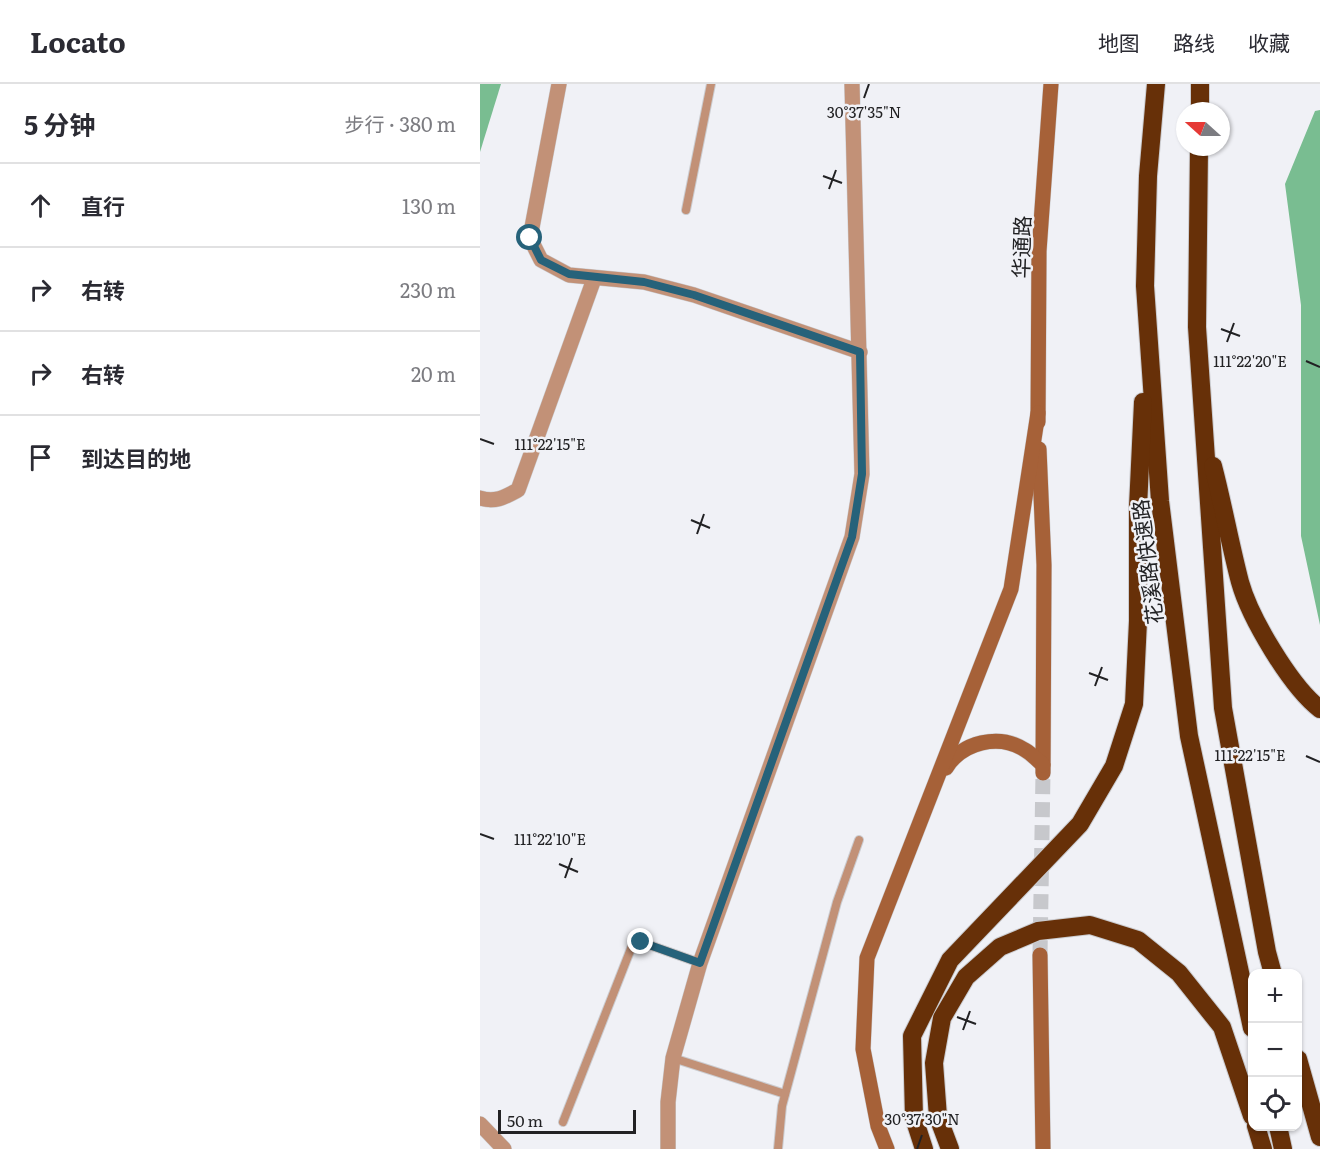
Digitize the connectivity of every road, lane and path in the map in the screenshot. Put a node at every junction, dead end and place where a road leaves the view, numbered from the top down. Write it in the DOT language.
graph roads {
  1 [pos="559,84"];
  2 [pos="711,84"];
  3 [pos="852,84"];
  4 [pos="1051,84"];
  5 [pos="1156,84"];
  6 [pos="1200,84"];
  7 [pos="1200,102"];
  8 [pos="1199,156"];
  9 [pos="686,210"];
  10 [pos="594,279"];
  11 [pos="1148,323"];
  12 [pos="860,352"];
  13 [pos="1038,413"];
  14 [pos="1203,426"];
  15 [pos="480,498"];
  16 [pos="1320,709"];
  17 [pos="938,780"];
  18 [pos="859,840"];
  19 [pos="1040,955"];
  20 [pos="700,963"];
  21 [pos="1272,969"];
  22 [pos="1251,1023"];
  23 [pos="673,1058"];
  24 [pos="1302,1073"];
  25 [pos="785,1094"];
  26 [pos="1248,1104"];
  27 [pos="563,1122"];
  28 [pos="480,1124"];
  29 [pos="1258,1131"];
  30 [pos="1279,1131"];
  31 [pos="1320,1137"];
  32 [pos="504,1149"];
  33 [pos="668,1149"];
  34 [pos="778,1149"];
  35 [pos="887,1149"];
  36 [pos="924,1149"];
  37 [pos="950,1149"];
  38 [pos="1043,1149"];
  39 [pos="1263,1149"];
  40 [pos="1283,1149"];
  1 -- 10 [label="street"];
  2 -- 9 [label="lane"];
  3 -- 12 [label="street"];
  4 -- 13 [label="street, 华通路"];
  5 -- 11 [label="highway, 花溪路快速路"];
  6 -- 7 [label="highway"];
  8 -- 14 [label="highway"];
  10 -- 12 [label="street"];
  10 -- 15 [label="street"];
  11 -- 22 [label="highway, 花溪路快速路"];
  11 -- 36 [label="highway"];
  12 -- 20 [label="street"];
  13 -- 17 [label="street"];
  13 -- 17 [label="street"];
  14 -- 16 [label="highway"];
  14 -- 21 [label="highway"];
  17 -- 35 [label="street"];
  18 -- 25 [label="lane"];
  19 -- 38 [label="street"];
  20 -- 23 [label="street"];
  20 -- 27 [label="lane"];
  23 -- 25 [label="lane"];
  23 -- 33 [label="street"];
  24 -- 31 [label="highway"];
  25 -- 34 [label="lane"];
  26 -- 37 [label="highway"];
  28 -- 32 [label="street"];
  29 -- 39 [label="highway"];
  30 -- 40 [label="highway"];
}
